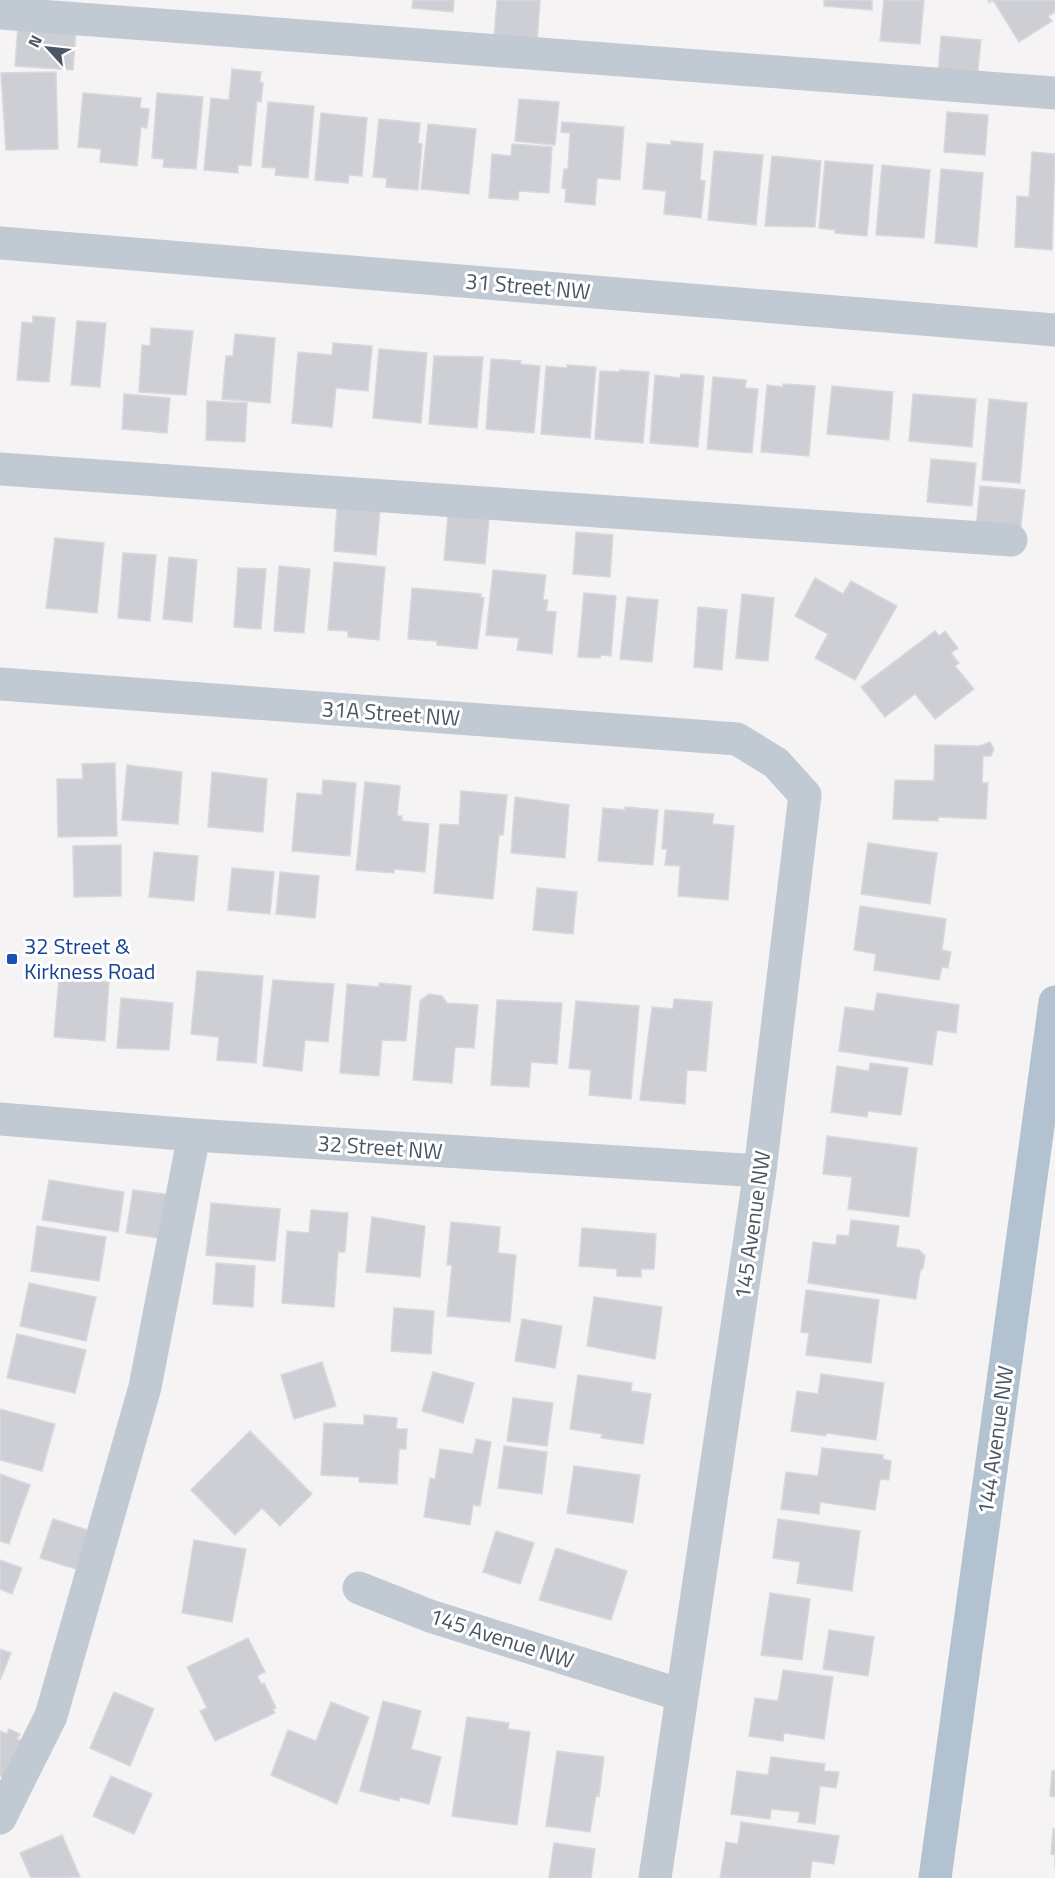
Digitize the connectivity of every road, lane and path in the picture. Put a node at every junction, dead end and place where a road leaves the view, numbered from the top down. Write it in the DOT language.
graph roads {
  1 [pos="0,13"];
  2 [pos="1055,93"];
  3 [pos="0,243"];
  4 [pos="1055,330"];
  5 [pos="0,468"];
  6 [pos="1011,540"];
  7 [pos="0,684"];
  8 [pos="776,763"];
  9 [pos="1055,1002"];
  10 [pos="0,1119"];
  11 [pos="194,1135"];
  12 [pos="760,1171"];
  13 [pos="359,1588"];
  14 [pos="681,1695"];
  15 [pos="0,1818"];
  16 [pos="655,1878"];
  17 [pos="935,1878"];
  1 -- 2 [label="street"];
  3 -- 4 [label="street, 31 Street NW"];
  5 -- 6 [label="street"];
  7 -- 8 [label="street, 31A Street NW"];
  8 -- 12 [label="street, 145 Avenue NW"];
  9 -- 17 [label="main road, 144 Avenue NW"];
  10 -- 11 [label="street, 32 Street NW"];
  11 -- 12 [label="street, 32 Street NW"];
  11 -- 15 [label="street"];
  12 -- 14 [label="street, 145 Avenue NW"];
  13 -- 14 [label="street, 145 Avenue NW"];
  14 -- 16 [label="street, 145 Avenue NW"];
}
